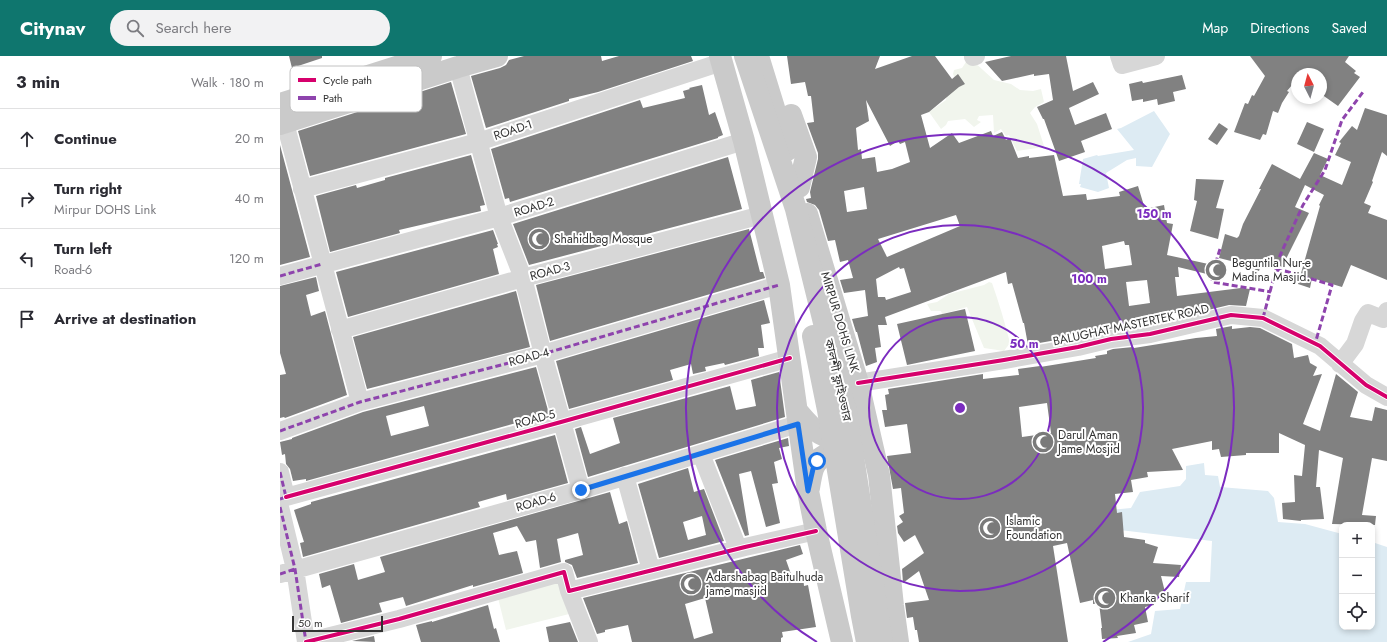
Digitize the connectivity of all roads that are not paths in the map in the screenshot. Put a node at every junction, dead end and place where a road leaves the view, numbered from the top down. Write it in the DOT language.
graph roads {
  1 [pos="431,56"];
  2 [pos="497,56"];
  3 [pos="745,56"];
  4 [pos="758,56"];
  5 [pos="1119,56"];
  6 [pos="1156,56"];
  7 [pos="726,58"];
  8 [pos="407,66"];
  9 [pos="458,67"];
  10 [pos="422,77"];
  11 [pos="294,112"];
  12 [pos="300,112"];
  13 [pos="282,117"];
  14 [pos="744,141"];
  15 [pos="478,142"];
  16 [pos="302,189"];
  17 [pos="762,215"];
  18 [pos="499,217"];
  19 [pos="322,264"];
  20 [pos="280,276"];
  21 [pos="523,278"];
  22 [pos="779,285"];
  23 [pos="1387,311"];
  24 [pos="340,330"];
  25 [pos="542,354"];
  26 [pos="790,358"];
  27 [pos="1340,364"];
  28 [pos="860,392"];
  29 [pos="1387,397"];
  30 [pos="360,402"];
  31 [pos="798,418"];
  32 [pos="562,422"];
  33 [pos="280,431"];
  34 [pos="700,454"];
  35 [pos="280,472"];
  36 [pos="879,475"];
  37 [pos="625,476"];
  38 [pos="581,490"];
  39 [pos="808,491"];
  40 [pos="282,501"];
  41 [pos="816,530"];
  42 [pos="738,548"];
  43 [pos="651,570"];
  44 [pos="288,572"];
  45 [pos="569,591"];
  46 [pos="306,642"];
  47 [pos="589,642"];
  48 [pos="842,642"];
  49 [pos="867,642"];
  50 [pos="882,642"];
  51 [pos="898,642"];
  1 -- 8 [label="main road"];
  2 -- 9 [label="main road"];
  3 -- 50 [label="main road, কালশী ফ্লাইওভার, bridge"];
  4 -- 28 [label="main road, MIRPUR DOHS LINK"];
  5 -- 6 [label="street"];
  7 -- 14 [label="main road"];
  7 -- 15 [label="street, ROAD-1"];
  7 -- 49 [label="main road, bridge"];
  9 -- 10 [label="main road"];
  9 -- 15 [label="street"];
  11 -- 13 [label="main road"];
  12 -- 13 [label="main road"];
  13 -- 16 [label="street"];
  14 -- 17 [label="main road"];
  14 -- 18 [label="street, ROAD-2"];
  15 -- 16 [label="street, ROAD-1"];
  15 -- 18 [label="street"];
  16 -- 19 [label="street"];
  17 -- 21 [label="street, ROAD-3"];
  17 -- 22 [label="main road"];
  18 -- 19 [label="street, ROAD-2"];
  18 -- 21 [label="street"];
  19 -- 20 [label="street, ROAD-2"];
  19 -- 24 [label="street"];
  21 -- 24 [label="street, ROAD-3"];
  21 -- 25 [label="street"];
  22 -- 25 [label="street, ROAD-4"];
  22 -- 26 [label="main road"];
  23 -- 27 [label="street"];
  24 -- 30 [label="street"];
  25 -- 30 [label="street, ROAD-4"];
  25 -- 32 [label="street"];
  26 -- 31 [label="main road"];
  26 -- 32 [label="street, ROAD-5"];
  27 -- 28 [label="street, BALUGHAT MASTERTEK ROAD"];
  27 -- 29 [label="street, BALUGHAT MASTERTEK ROAD"];
  28 -- 31 [label="main road"];
  28 -- 36 [label="main road, MIRPUR DOHS LINK"];
  30 -- 33 [label="street, ROAD-4"];
  31 -- 34 [label="street, ROAD-6"];
  31 -- 39 [label="main road"];
  32 -- 38 [label="street"];
  32 -- 40 [label="street, ROAD-5"];
  34 -- 37 [label="street, ROAD-6"];
  34 -- 42 [label="street"];
  35 -- 40 [label="street"];
  36 -- 39 [label="main road"];
  36 -- 51 [label="main road, MIRPUR DOHS LINK"];
  37 -- 38 [label="street, ROAD-6"];
  37 -- 43 [label="street"];
  38 -- 44 [label="street, ROAD-6"];
  39 -- 41 [label="main road"];
  40 -- 44 [label="street"];
  41 -- 42 [label="street"];
  41 -- 48 [label="main road"];
  42 -- 43 [label="street"];
  43 -- 45 [label="street"];
  44 -- 46 [label="street"];
  45 -- 46 [label="street"];
  45 -- 47 [label="street"];
}
